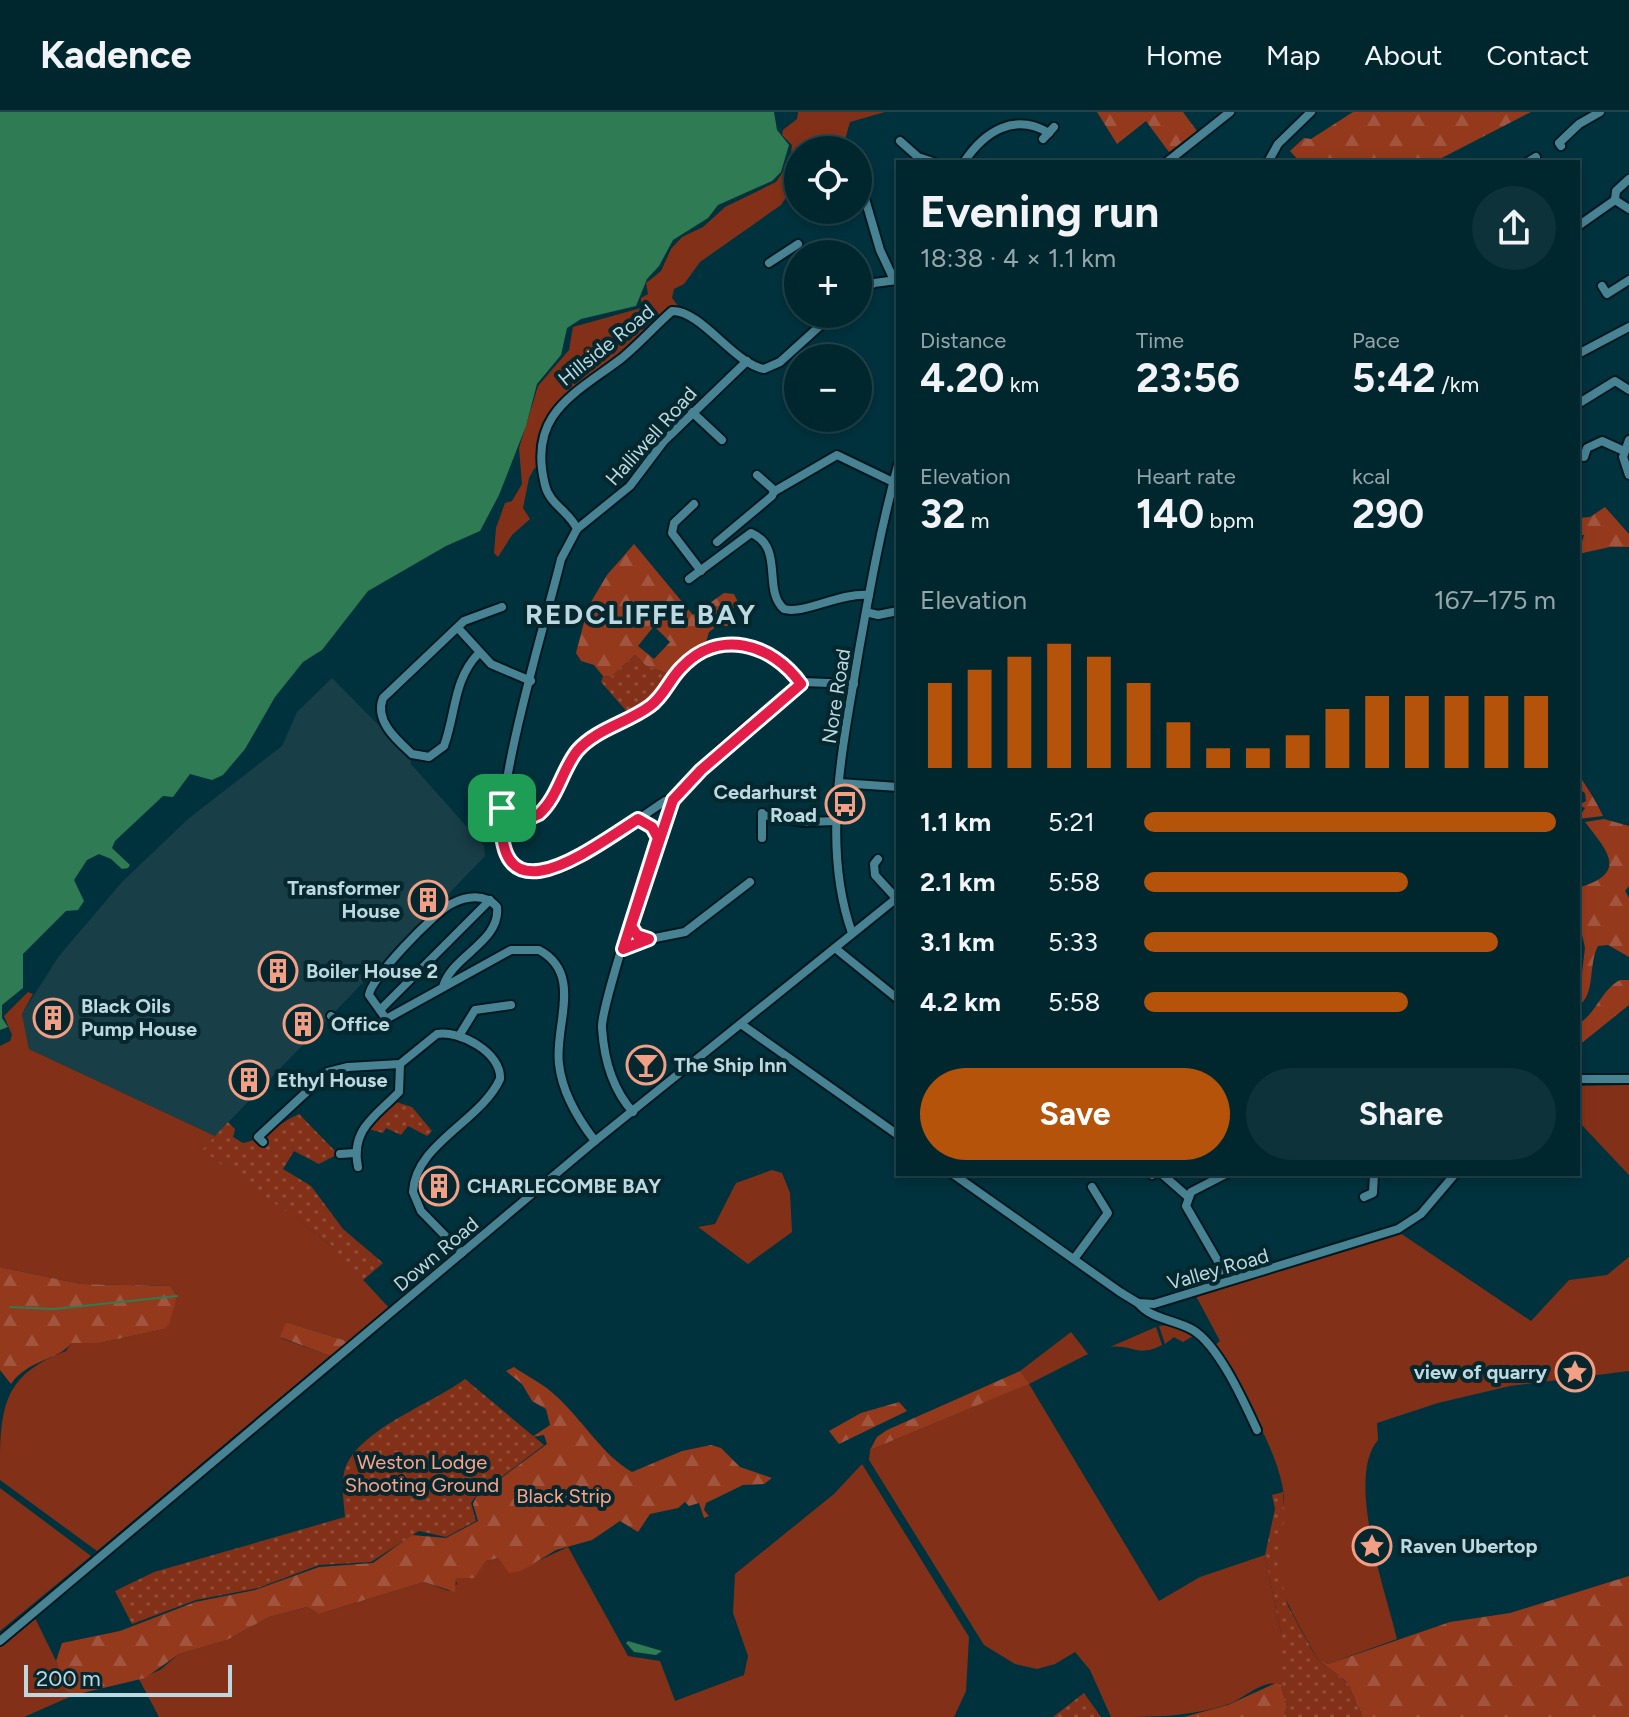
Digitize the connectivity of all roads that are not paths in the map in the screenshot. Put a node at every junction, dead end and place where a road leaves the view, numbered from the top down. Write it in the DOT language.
graph roads {
  1 [pos="1230,112"];
  2 [pos="1311,112"];
  3 [pos="1602,114"];
  4 [pos="1012,117"];
  5 [pos="1049,133"];
  6 [pos="900,141"];
  7 [pos="1561,146"];
  8 [pos="927,160"];
  9 [pos="966,160"];
  10 [pos="1170,160"];
  11 [pos="1269,160"];
  12 [pos="1629,179"];
  13 [pos="1615,200"];
  14 [pos="1629,209"];
  15 [pos="872,220"];
  16 [pos="1580,225"];
  17 [pos="784,256"];
  18 [pos="769,263"];
  19 [pos="896,280"];
  20 [pos="1629,280"];
  21 [pos="872,284"];
  22 [pos="1602,286"];
  23 [pos="1629,327"];
  24 [pos="817,328"];
  25 [pos="1580,353"];
  26 [pos="747,361"];
  27 [pos="1629,390"];
  28 [pos="1580,401"];
  29 [pos="1586,411"];
  30 [pos="692,412"];
  31 [pos="722,440"];
  32 [pos="1629,440"];
  33 [pos="1624,451"];
  34 [pos="1584,457"];
  35 [pos="896,472"];
  36 [pos="757,475"];
  37 [pos="1629,475"];
  38 [pos="893,482"];
  39 [pos="774,491"];
  40 [pos="689,505"];
  41 [pos="577,529"];
  42 [pos="717,542"];
  43 [pos="701,571"];
  44 [pos="689,579"];
  45 [pos="869,595"];
  46 [pos="498,610"];
  47 [pos="896,611"];
  48 [pos="866,612"];
  49 [pos="458,628"];
  50 [pos="479,653"];
  51 [pos="531,681"];
  52 [pos="801,684"];
  53 [pos="854,684"];
  54 [pos="840,783"];
  55 [pos="896,787"];
  56 [pos="673,800"];
  57 [pos="502,808"];
  58 [pos="528,819"];
  59 [pos="638,819"];
  60 [pos="837,821"];
  61 [pos="501,838"];
  62 [pos="658,838"];
  63 [pos="762,838"];
  64 [pos="874,861"];
  65 [pos="748,888"];
  66 [pos="896,897"];
  67 [pos="896,899"];
  68 [pos="490,900"];
  69 [pos="631,926"];
  70 [pos="852,933"];
  71 [pos="649,939"];
  72 [pos="835,948"];
  73 [pos="623,949"];
  74 [pos="443,987"];
  75 [pos="896,997"];
  76 [pos="511,1005"];
  77 [pos="380,1010"];
  78 [pos="331,1016"];
  79 [pos="387,1020"];
  80 [pos="741,1024"];
  81 [pos="459,1036"];
  82 [pos="400,1064"];
  83 [pos="1580,1079"];
  84 [pos="1629,1079"];
  85 [pos="633,1112"];
  86 [pos="896,1134"];
  87 [pos="595,1141"];
  88 [pos="263,1142"];
  89 [pos="355,1153"];
  90 [pos="340,1154"];
  91 [pos="358,1167"];
  92 [pos="956,1176"];
  93 [pos="1164,1176"];
  94 [pos="1222,1176"];
  95 [pos="1374,1176"];
  96 [pos="1453,1176"];
  97 [pos="1092,1187"];
  98 [pos="1372,1195"];
  99 [pos="1187,1196"];
  100 [pos="462,1253"];
  101 [pos="1074,1259"];
  102 [pos="1240,1265"];
  103 [pos="1223,1270"];
  104 [pos="1203,1276"];
  105 [pos="1138,1303"];
  106 [pos="1257,1430"];
  107 [pos="0,1641"];
  1 -- 10 [label="street"];
  2 -- 11 [label="street"];
  3 -- 7 [label="street"];
  4 -- 5 [label="street"];
  4 -- 9 [label="street"];
  6 -- 8 [label="street"];
  12 -- 13 [label="street"];
  13 -- 14 [label="street"];
  13 -- 16 [label="street"];
  15 -- 19 [label="street"];
  17 -- 18 [label="street"];
  19 -- 21 [label="street"];
  20 -- 22 [label="street"];
  23 -- 25 [label="street"];
  24 -- 26 [label="street"];
  26 -- 30 [label="street, Halliwell Road"];
  26 -- 41 [label="street, Hillside Road"];
  27 -- 28 [label="street"];
  28 -- 29 [label="street"];
  30 -- 31 [label="street"];
  30 -- 41 [label="street, Halliwell Road"];
  32 -- 33 [label="street"];
  33 -- 34 [label="street"];
  33 -- 37 [label="street"];
  35 -- 38 [label="street, Nore Road"];
  36 -- 39 [label="street"];
  38 -- 39 [label="street"];
  38 -- 45 [label="street, Nore Road"];
  39 -- 42 [label="street"];
  40 -- 43 [label="street"];
  41 -- 51 [label="street"];
  43 -- 44 [label="street"];
  43 -- 45 [label="street"];
  45 -- 48 [label="street, Nore Road"];
  46 -- 49 [label="street"];
  47 -- 48 [label="street"];
  48 -- 53 [label="street, Nore Road"];
  49 -- 50 [label="street"];
  49 -- 50 [label="street"];
  50 -- 51 [label="street"];
  51 -- 57 [label="street"];
  52 -- 53 [label="street"];
  52 -- 56 [label="street"];
  52 -- 58 [label="street"];
  53 -- 54 [label="street, Nore Road"];
  54 -- 55 [label="street"];
  54 -- 60 [label="street, Nore Road"];
  56 -- 59 [label="street"];
  56 -- 62 [label="street"];
  57 -- 58 [label="street"];
  57 -- 61 [label="street"];
  58 -- 61 [label="street"];
  59 -- 61 [label="street"];
  59 -- 62 [label="street"];
  60 -- 63 [label="street"];
  60 -- 70 [label="street, Nore Road"];
  62 -- 69 [label="street"];
  64 -- 66 [label="street"];
  65 -- 71 [label="street"];
  67 -- 70 [label="street, Down Road"];
  68 -- 74 [label="street"];
  68 -- 77 [label="street"];
  68 -- 77 [label="street"];
  69 -- 71 [label="street"];
  69 -- 73 [label="street"];
  70 -- 72 [label="street, Down Road"];
  71 -- 73 [label="street"];
  72 -- 75 [label="street"];
  72 -- 80 [label="street, Down Road"];
  73 -- 85 [label="street"];
  74 -- 79 [label="street"];
  74 -- 87 [label="street"];
  76 -- 81 [label="street"];
  77 -- 79 [label="street"];
  78 -- 79 [label="street"];
  80 -- 85 [label="street, Down Road"];
  80 -- 86 [label="street"];
  81 -- 82 [label="street"];
  81 -- 100 [label="street"];
  82 -- 88 [label="street"];
  82 -- 89 [label="street"];
  83 -- 84 [label="street"];
  85 -- 87 [label="street, Down Road"];
  87 -- 100 [label="street, Down Road"];
  89 -- 90 [label="street"];
  89 -- 91 [label="street"];
  92 -- 101 [label="street"];
  93 -- 99 [label="street"];
  94 -- 99 [label="street"];
  95 -- 98 [label="street"];
  96 -- 105 [label="street, Valley Road"];
  97 -- 101 [label="street"];
  99 -- 103 [label="street"];
  100 -- 107 [label="street, Down Road"];
  101 -- 105 [label="street"];
  102 -- 103 [label="street"];
  103 -- 104 [label="street"];
  105 -- 106 [label="street"];
}
